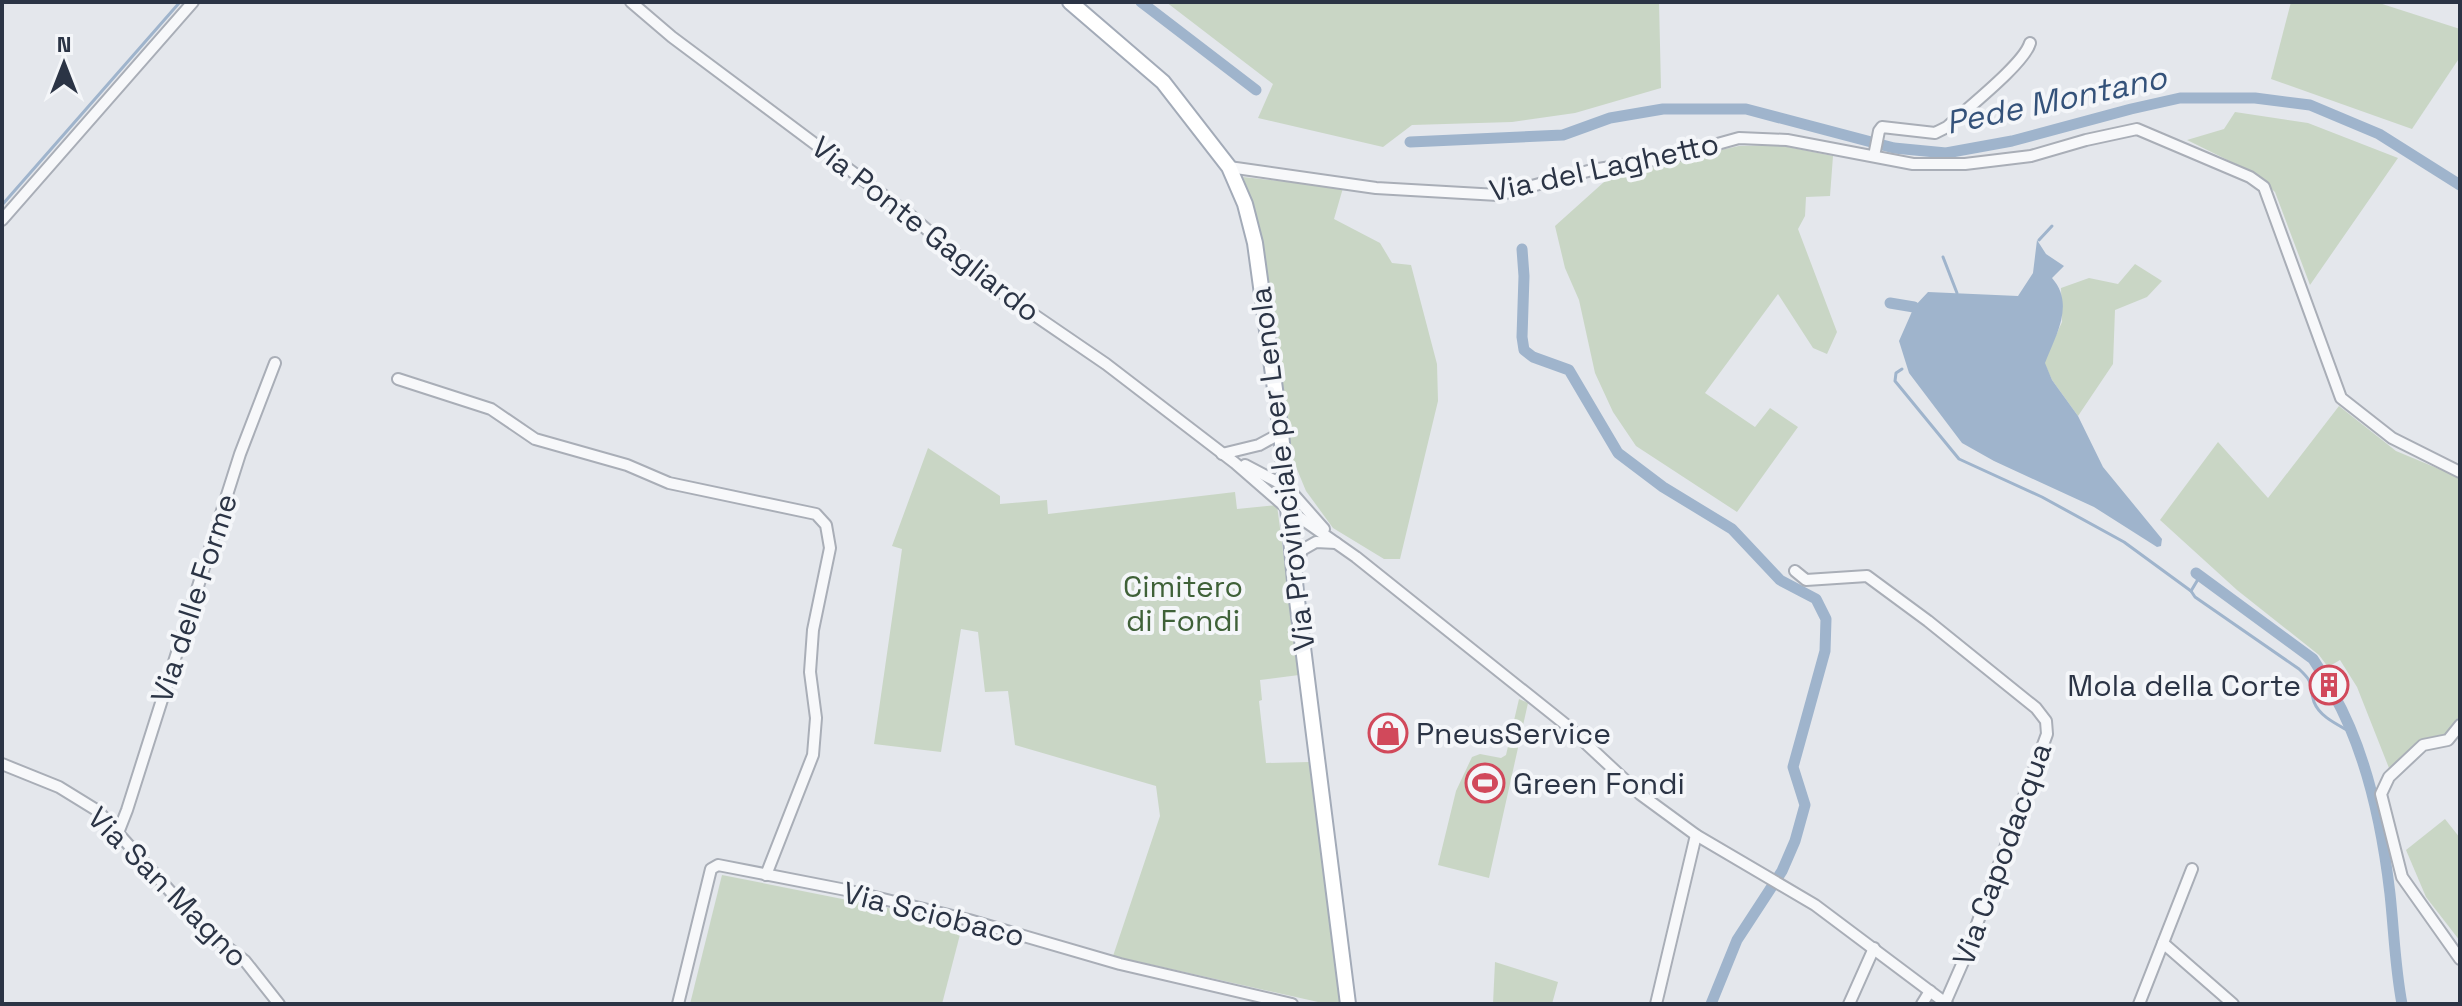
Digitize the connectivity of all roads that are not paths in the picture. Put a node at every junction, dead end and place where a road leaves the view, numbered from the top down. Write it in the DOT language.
graph roads {
  1 [pos="193,2"];
  2 [pos="631,2"];
  3 [pos="1070,2"];
  4 [pos="2030,43"];
  5 [pos="1877,155"];
  6 [pos="1229,167"];
  7 [pos="2,220"];
  8 [pos="275,363"];
  9 [pos="398,379"];
  10 [pos="1281,433"];
  11 [pos="1222,454"];
  12 [pos="2460,472"];
  13 [pos="1287,487"];
  14 [pos="1289,510"];
  15 [pos="1336,543"];
  16 [pos="1295,570"];
  17 [pos="1795,571"];
  18 [pos="2460,725"];
  19 [pos="2,764"];
  20 [pos="118,833"];
  21 [pos="1696,835"];
  22 [pos="2192,869"];
  23 [pos="766,875"];
  24 [pos="2163,943"];
  25 [pos="1874,948"];
  26 [pos="2460,959"];
  27 [pos="1930,991"];
  28 [pos="279,1004"];
  29 [pos="678,1004"];
  30 [pos="1292,1004"];
  31 [pos="1348,1004"];
  32 [pos="1656,1004"];
  33 [pos="1849,1004"];
  34 [pos="1922,1004"];
  35 [pos="1946,1004"];
  36 [pos="2139,1004"];
  37 [pos="2233,1004"];
  1 -- 7 [label="street"];
  2 -- 11 [label="street, Via Ponte Gagliardo"];
  3 -- 6 [label="main road, Via Provinciale per Lenola"];
  4 -- 5 [label="street"];
  5 -- 6 [label="street, Via del Laghetto"];
  5 -- 12 [label="street, Via del Laghetto"];
  6 -- 10 [label="main road, Via Provinciale per Lenola"];
  8 -- 20 [label="street, Via delle Forme"];
  9 -- 23 [label="street"];
  10 -- 11 [label="street"];
  10 -- 13 [label="main road, Via Provinciale per Lenola"];
  11 -- 13 [label="street, Via Ponte Gagliardo"];
  11 -- 14 [label="street, Via Ponte Gagliardo"];
  13 -- 14 [label="main road, Via Provinciale per Lenola"];
  13 -- 15 [label="street, Via Ponte Gagliardo"];
  14 -- 15 [label="street, Via Ponte Gagliardo"];
  14 -- 16 [label="main road, Via Provinciale per Lenola"];
  15 -- 16 [label="street"];
  15 -- 21 [label="street, Via Ponte Gagliardo"];
  16 -- 31 [label="main road, Via Provinciale per Lenola"];
  17 -- 35 [label="street, Via Capodacqua"];
  18 -- 26 [label="street"];
  19 -- 20 [label="street, Via San Magno"];
  20 -- 28 [label="street, Via San Magno"];
  21 -- 25 [label="street, Via Ponte Gagliardo"];
  21 -- 32 [label="street"];
  22 -- 24 [label="street"];
  23 -- 29 [label="street, Via Sciobaco"];
  23 -- 30 [label="street, Via Sciobaco"];
  24 -- 36 [label="street"];
  24 -- 37 [label="street"];
  25 -- 27 [label="street, Via Ponte Gagliardo"];
  25 -- 33 [label="street"];
  27 -- 34 [label="street"];
  27 -- 35 [label="street, Via Ponte Gagliardo"];
}
